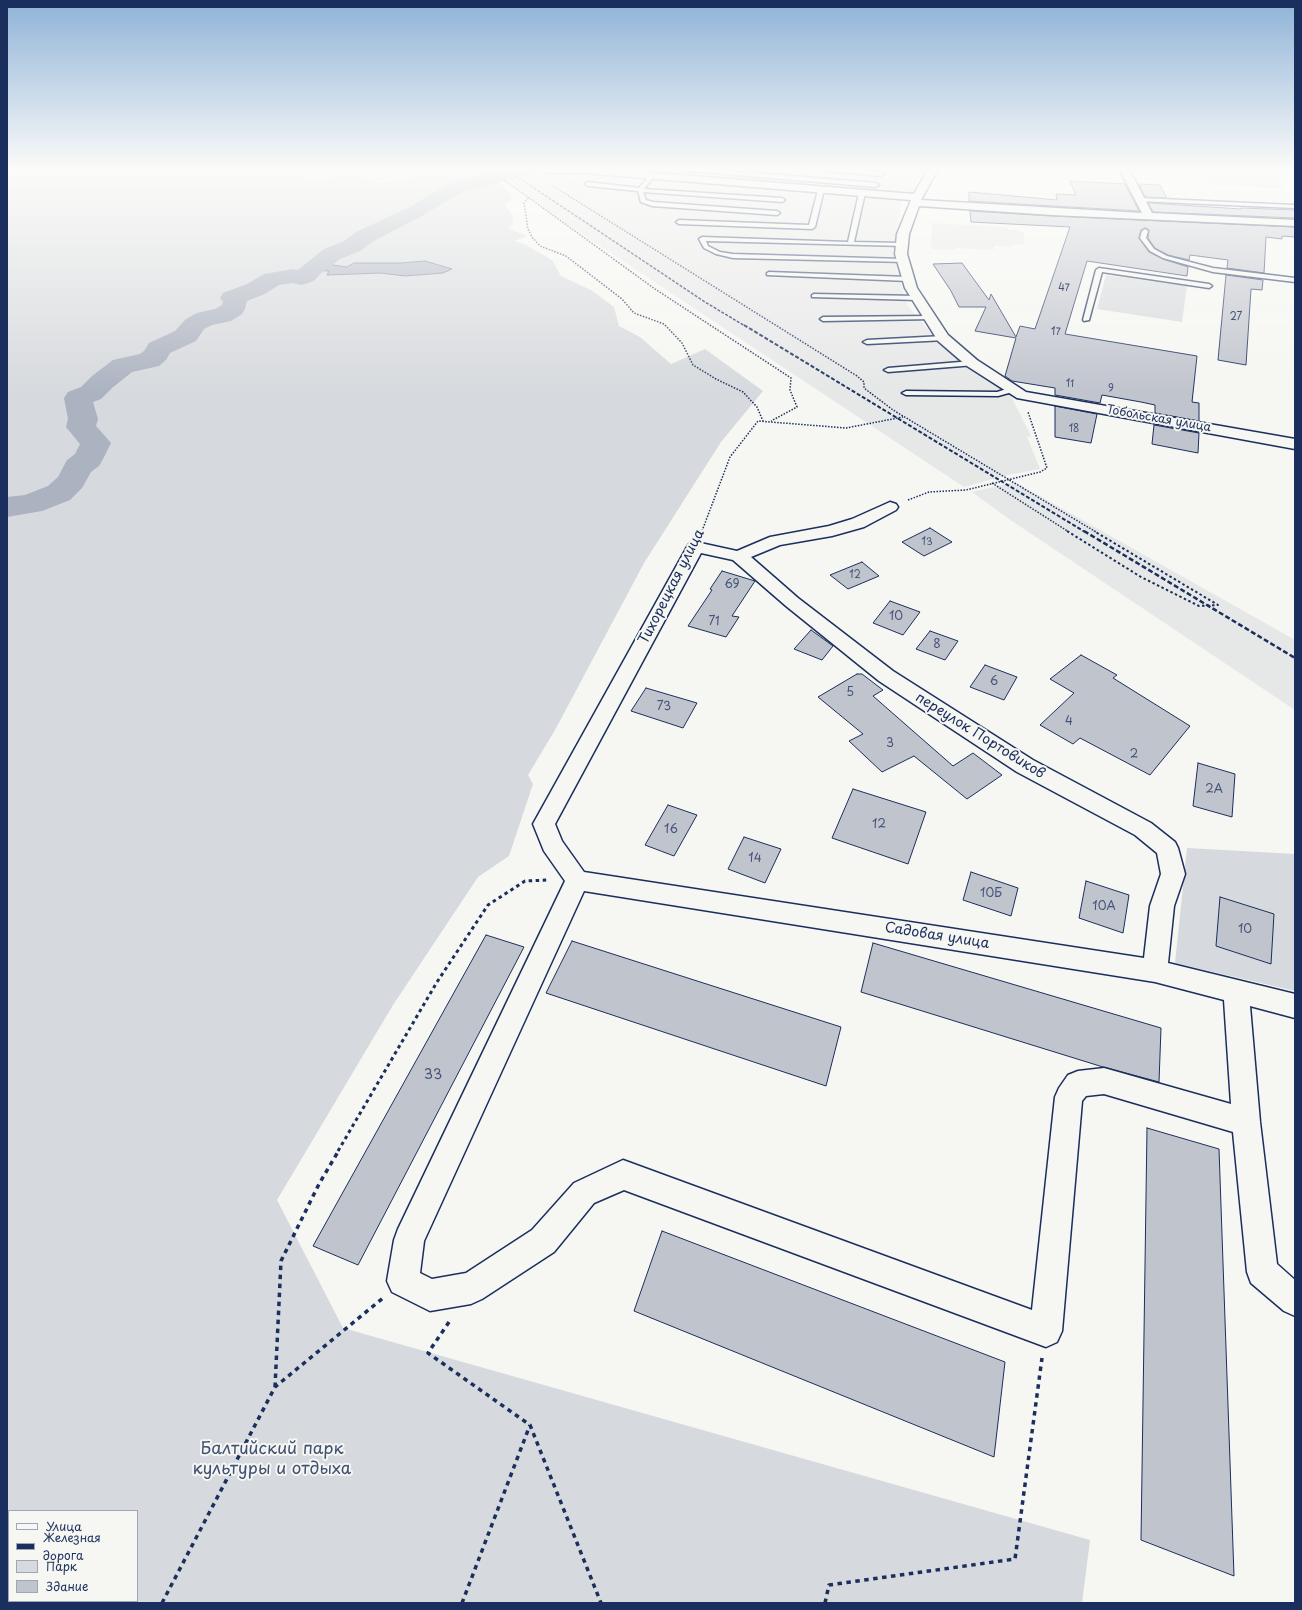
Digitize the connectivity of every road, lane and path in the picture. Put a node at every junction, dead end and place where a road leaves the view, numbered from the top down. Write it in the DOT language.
graph roads {
  1 [pos="538,244"];
  2 [pos="592,244"];
  3 [pos="646,244"];
  4 [pos="705,244"];
  5 [pos="857,244"];
  6 [pos="1148,244"];
  7 [pos="902,245"];
  8 [pos="903,261"];
  9 [pos="770,274"];
  10 [pos="908,280"];
  11 [pos="1295,280"];
  12 [pos="1209,286"];
  13 [pos="814,296"];
  14 [pos="917,298"];
  15 [pos="930,318"];
  16 [pos="823,319"];
  17 [pos="1086,320"];
  18 [pos="943,338"];
  19 [pos="867,342"];
  20 [pos="972,363"];
  21 [pos="888,370"];
  22 [pos="1017,392"];
  23 [pos="906,393"];
  24 [pos="904,417"];
  25 [pos="763,421"];
  26 [pos="771,422"];
  27 [pos="1295,444"];
  28 [pos="1010,480"];
  29 [pos="992,483"];
  30 [pos="890,507"];
  31 [pos="696,547"];
  32 [pos="740,556"];
  33 [pos="577,880"];
  34 [pos="1155,971"];
  35 [pos="1236,992"];
  36 [pos="1295,1006"];
  37 [pos="1246,1122"];
  38 [pos="403,1281"];
  39 [pos="470,1288"];
  40 [pos="1295,1300"];
  41 [pos="1046,1331"];
  42 [pos="275,1387"];
  43 [pos="530,1425"];
  44 [pos="162,1603"];
  45 [pos="462,1603"];
  46 [pos="600,1603"];
  47 [pos="825,1603"];
  1 -- 25 [label="path"];
  2 -- 26 [label="path"];
  3 -- 24 [label="path"];
  4 -- 8 [label="lane"];
  5 -- 7 [label="lane"];
  6 -- 11 [label="lane"];
  7 -- 8 [label="street"];
  8 -- 10 [label="street"];
  9 -- 10 [label="lane"];
  10 -- 14 [label="street"];
  12 -- 17 [label="lane"];
  13 -- 14 [label="lane"];
  14 -- 15 [label="street"];
  15 -- 16 [label="lane"];
  15 -- 18 [label="street"];
  18 -- 19 [label="lane"];
  18 -- 20 [label="street"];
  20 -- 21 [label="lane"];
  20 -- 22 [label="street"];
  22 -- 23 [label="lane"];
  22 -- 27 [label="street, Тобольская улица"];
  22 -- 28 [label="path"];
  24 -- 26 [label="path"];
  24 -- 28 [label="path"];
  25 -- 26 [label="path"];
  25 -- 31 [label="path, Тихорецкая улица"];
  28 -- 29 [label="path"];
  28 -- 29 [label="path"];
  29 -- 30 [label="path"];
  30 -- 32 [label="street"];
  31 -- 32 [label="street, переулок Портовиков"];
  31 -- 33 [label="street, Тихорецкая улица"];
  32 -- 34 [label="street, переулок Портовиков"];
  33 -- 34 [label="street, Садовая улица"];
  33 -- 38 [label="street"];
  33 -- 42 [label="path"];
  34 -- 35 [label="street, Садовая улица"];
  35 -- 36 [label="street, Садовая улица"];
  35 -- 37 [label="street"];
  37 -- 40 [label="street"];
  37 -- 41 [label="street"];
  38 -- 39 [label="street"];
  38 -- 42 [label="path"];
  39 -- 41 [label="street"];
  39 -- 43 [label="path"];
  41 -- 47 [label="path"];
  42 -- 44 [label="path"];
  43 -- 45 [label="path"];
  43 -- 46 [label="path"];
}
